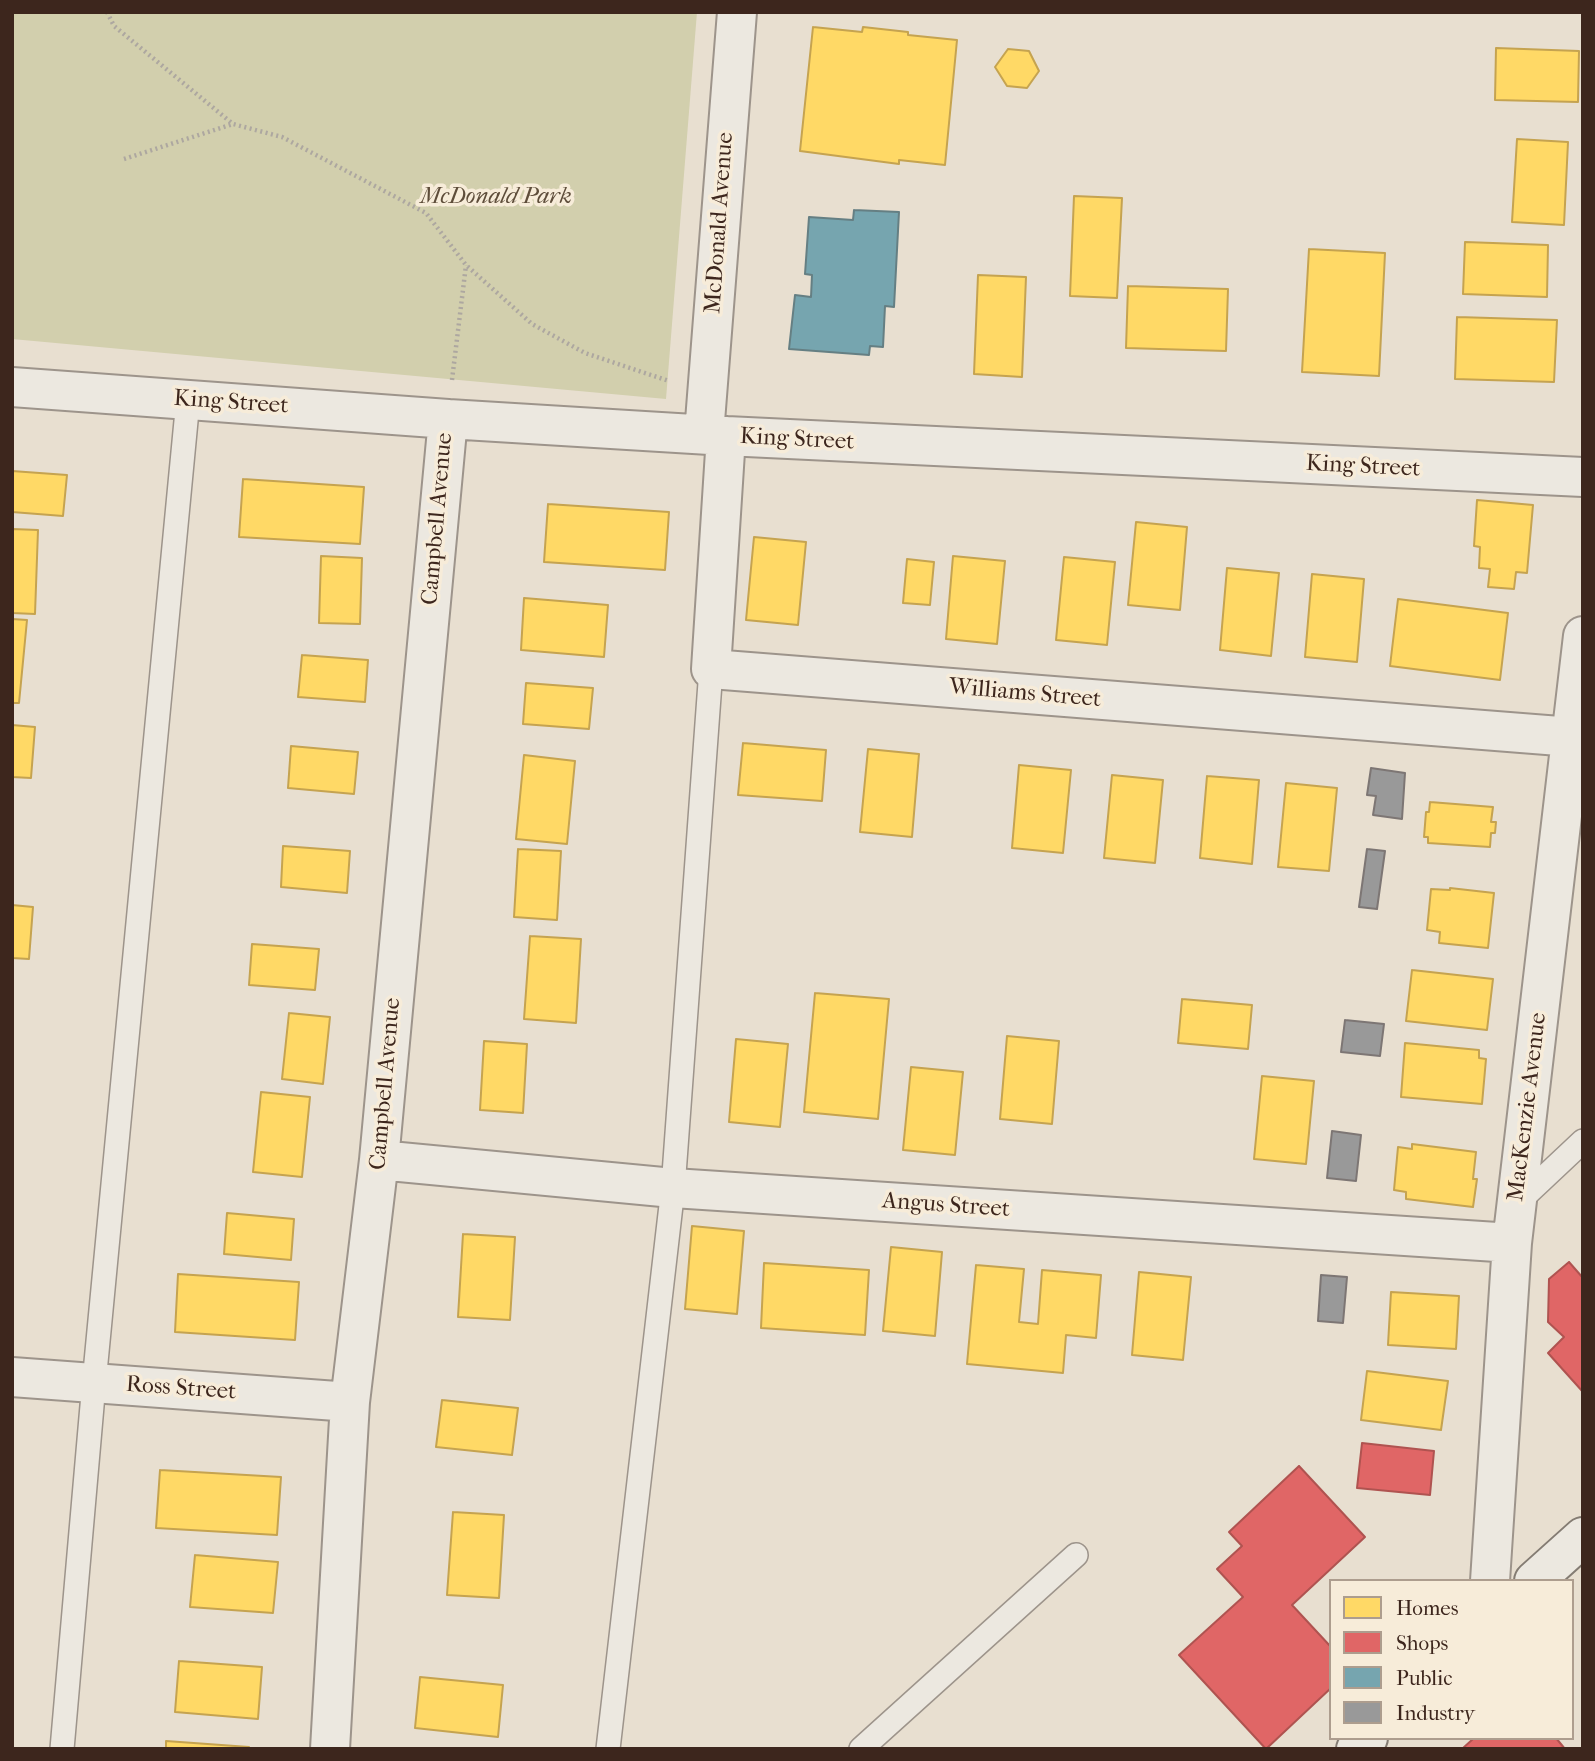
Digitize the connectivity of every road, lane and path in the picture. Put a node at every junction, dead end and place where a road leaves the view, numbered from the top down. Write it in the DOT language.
graph roads {
  1 [pos="107,12"];
  2 [pos="737,12"];
  3 [pos="233,124"];
  4 [pos="124,159"];
  5 [pos="466,265"];
  6 [pos="12,387"];
  7 [pos="707,394"];
  8 [pos="188,400"];
  9 [pos="448,419"];
  10 [pos="715,435"];
  11 [pos="1583,477"];
  12 [pos="1583,636"];
  13 [pos="710,669"];
  14 [pos="1572,737"];
  15 [pos="1583,1141"];
  16 [pos="379,1160"];
  17 [pos="673,1188"];
  18 [pos="1517,1203"];
  19 [pos="1512,1243"];
  20 [pos="12,1377"];
  21 [pos="94,1383"];
  22 [pos="350,1402"];
  23 [pos="1583,1537"];
  24 [pos="1076,1555"];
  25 [pos="1490,1579"];
  26 [pos="1536,1579"];
  27 [pos="62,1749"];
  28 [pos="330,1749"];
  29 [pos="608,1749"];
  30 [pos="861,1749"];
  1 -- 3 [label="path"];
  2 -- 7 [label="street, McDonald Avenue"];
  3 -- 4 [label="path"];
  3 -- 5 [label="path"];
  5 -- 7 [label="path"];
  5 -- 9 [label="path"];
  6 -- 8 [label="street, King Street"];
  7 -- 10 [label="street, McDonald Avenue"];
  8 -- 9 [label="street, King Street"];
  8 -- 21 [label="lane"];
  9 -- 10 [label="street, King Street"];
  9 -- 16 [label="street, Campbell Avenue"];
  10 -- 11 [label="street, King Street"];
  10 -- 13 [label="street"];
  12 -- 14 [label="street, MacKenzie Avenue"];
  13 -- 14 [label="street, Williams Street"];
  13 -- 17 [label="lane"];
  14 -- 18 [label="street, MacKenzie Avenue"];
  15 -- 18 [label="lane"];
  16 -- 17 [label="street, Angus Street"];
  16 -- 22 [label="street, Campbell Avenue"];
  17 -- 19 [label="street, Angus Street"];
  17 -- 29 [label="lane"];
  18 -- 19 [label="street, MacKenzie Avenue"];
  19 -- 25 [label="street, MacKenzie Avenue"];
  20 -- 21 [label="street, Ross Street"];
  21 -- 22 [label="street, Ross Street"];
  21 -- 27 [label="lane"];
  22 -- 28 [label="street, Campbell Avenue"];
  23 -- 26 [label="street"];
  24 -- 30 [label="lane"];
}
